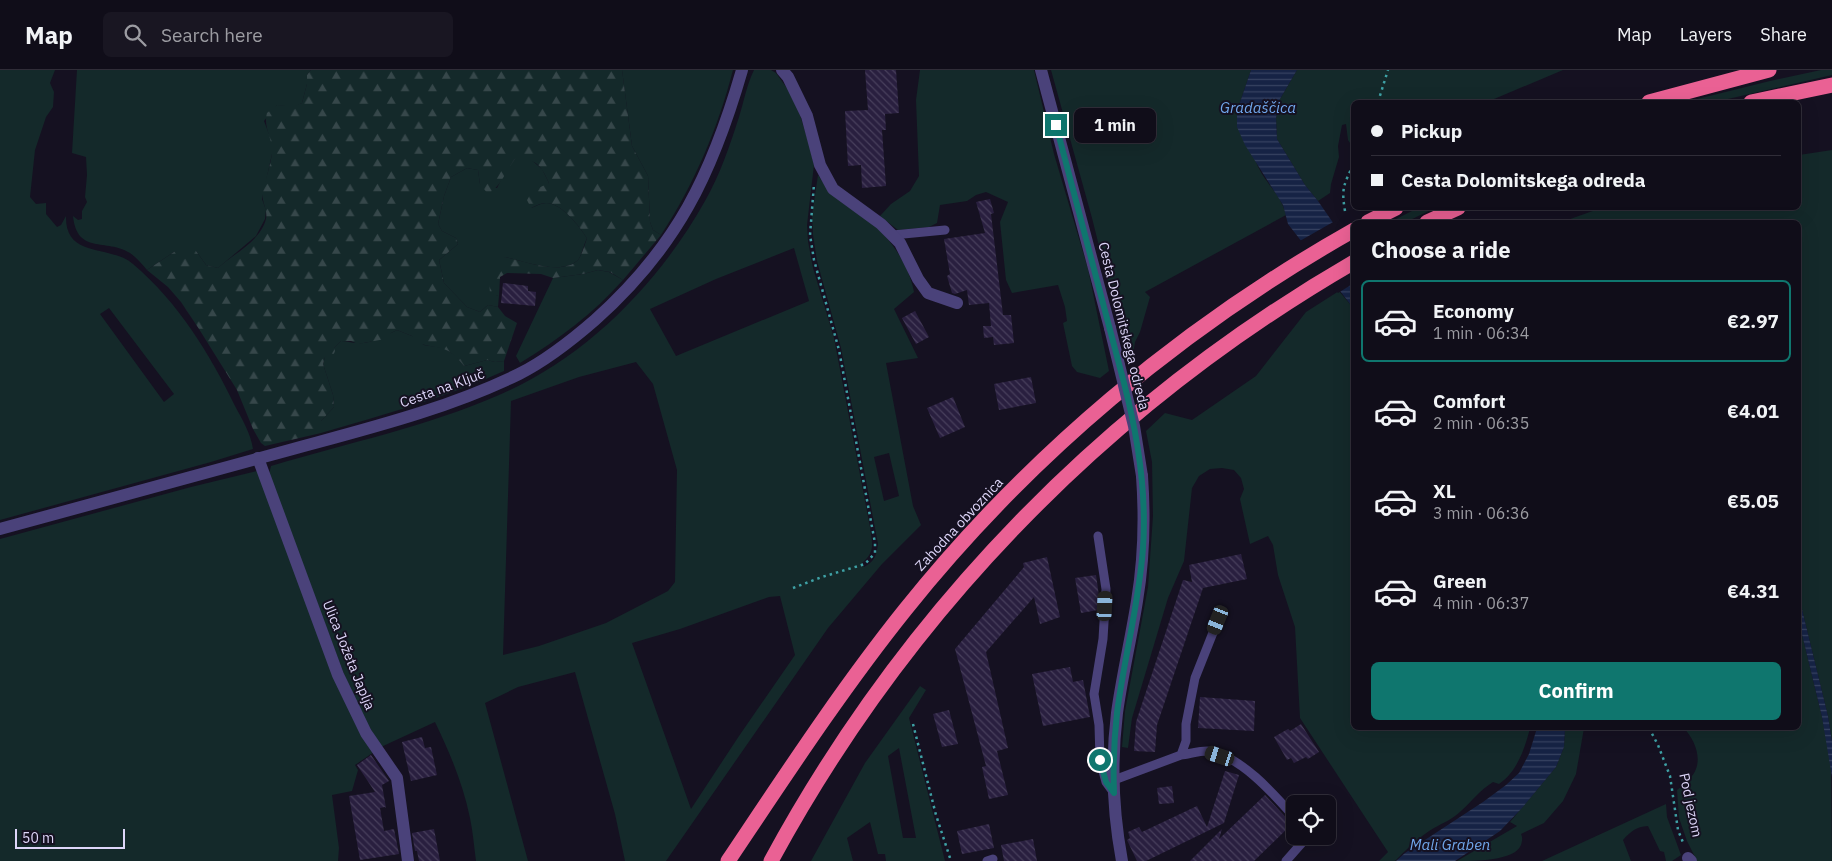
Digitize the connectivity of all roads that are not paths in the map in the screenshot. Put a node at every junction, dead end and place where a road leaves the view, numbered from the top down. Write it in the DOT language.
graph roads {
  1 [pos="742,70"];
  2 [pos="782,70"];
  3 [pos="1041,70"];
  4 [pos="1769,70"];
  5 [pos="1832,85"];
  6 [pos="1656,100"];
  7 [pos="1761,100"];
  8 [pos="1392,210"];
  9 [pos="1454,210"];
  10 [pos="1373,220"];
  11 [pos="1431,220"];
  12 [pos="944,230"];
  13 [pos="1351,232"];
  14 [pos="893,235"];
  15 [pos="1351,264"];
  16 [pos="957,303"];
  17 [pos="258,458"];
  18 [pos="0,529"];
  19 [pos="1098,536"];
  20 [pos="1218,620"];
  21 [pos="1180,755"];
  22 [pos="1114,780"];
  23 [pos="1114,793"];
  24 [pos="1286,808"];
  25 [pos="1300,845"];
  26 [pos="408,861"];
  27 [pos="728,861"];
  28 [pos="771,861"];
  29 [pos="1122,861"];
  30 [pos="1286,861"];
  1 -- 17 [label="street, Cesta na Ključ"];
  2 -- 14 [label="street"];
  3 -- 22 [label="street, Cesta Dolomitskega odreda, bridge"];
  4 -- 6 [label="highway"];
  5 -- 7 [label="highway"];
  8 -- 10 [label="highway"];
  9 -- 11 [label="highway"];
  12 -- 14 [label="lane"];
  13 -- 27 [label="highway, Zahodna obvoznica"];
  14 -- 16 [label="street"];
  15 -- 28 [label="highway"];
  17 -- 18 [label="street, Cesta na Ključ"];
  17 -- 26 [label="street, Ulica Jožeta Japlja"];
  19 -- 23 [label="lane"];
  20 -- 21 [label="lane"];
  21 -- 22 [label="lane"];
  21 -- 24 [label="lane"];
  22 -- 23 [label="street, Cesta Dolomitskega odreda"];
  23 -- 29 [label="street, Cesta Dolomitskega odreda"];
  25 -- 30 [label="lane"];
}
